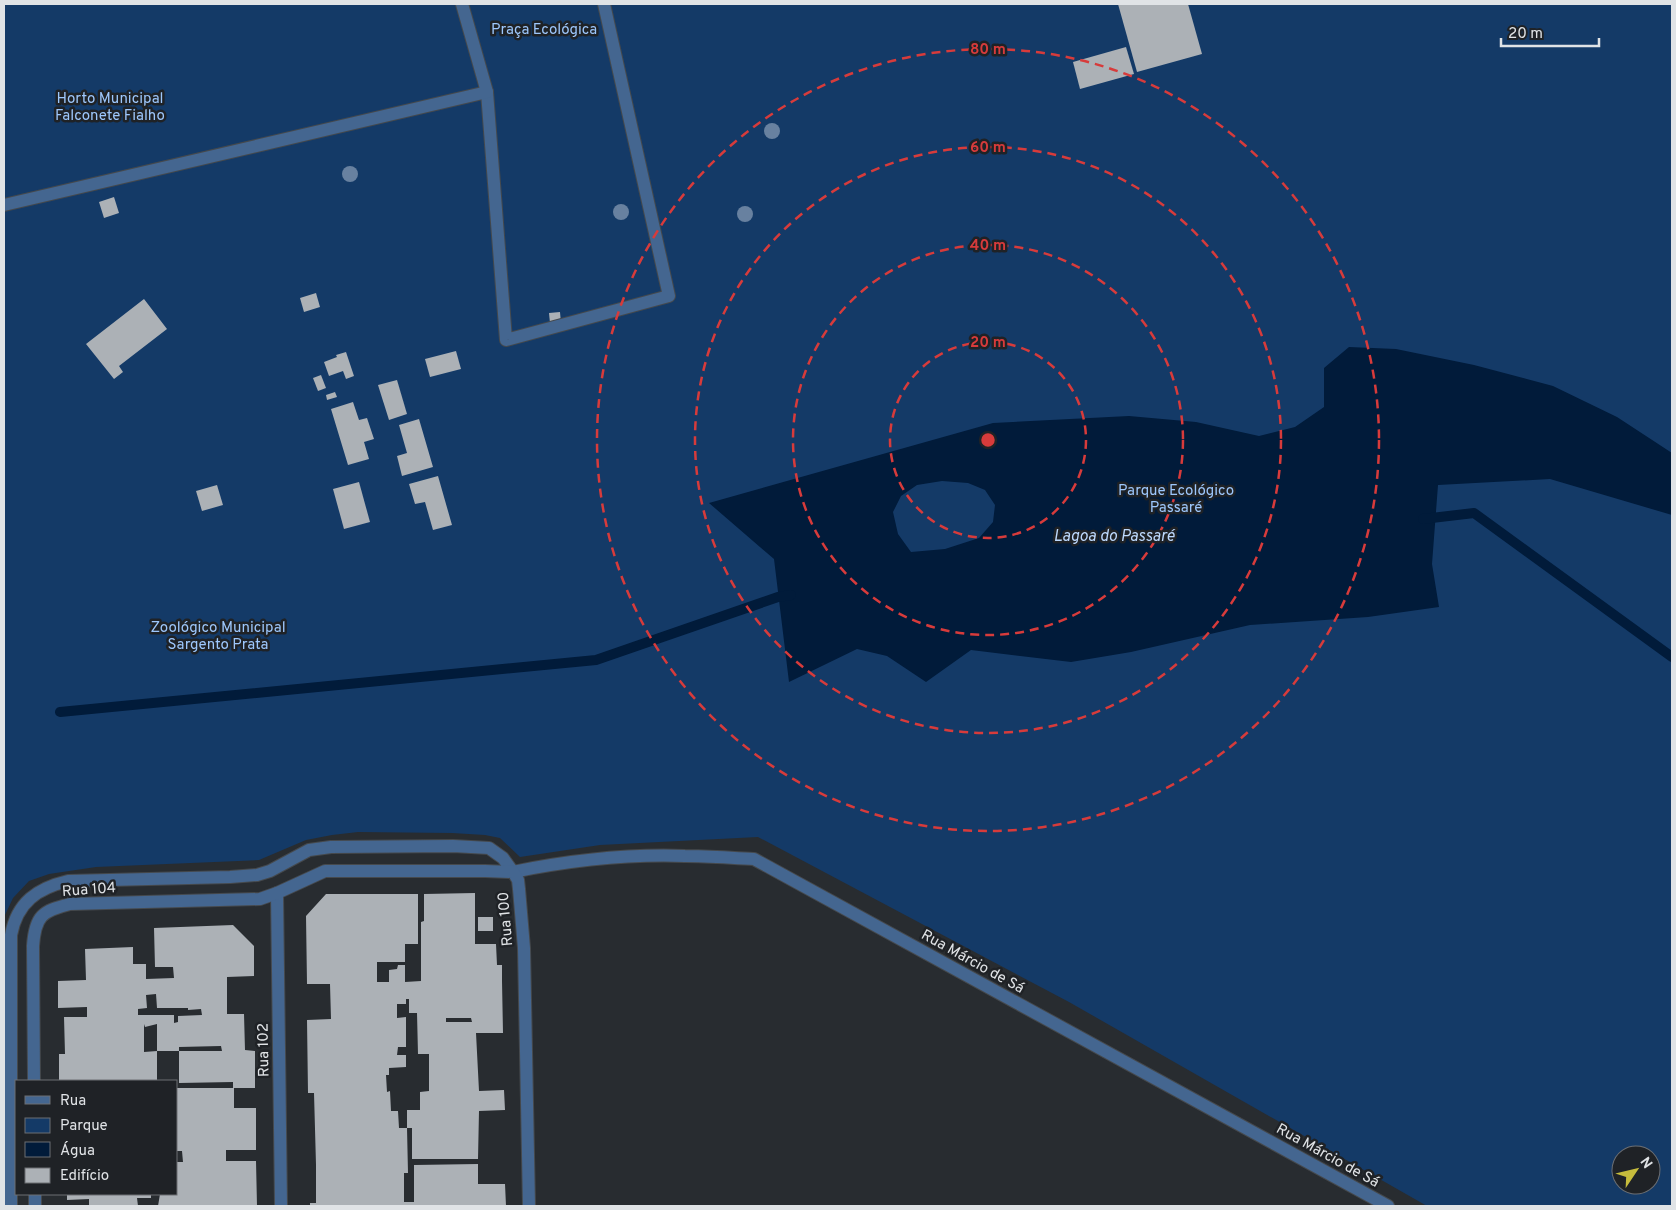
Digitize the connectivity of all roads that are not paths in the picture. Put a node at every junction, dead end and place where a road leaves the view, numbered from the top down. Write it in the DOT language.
graph roads {
  1 [pos="462,4"];
  2 [pos="604,4"];
  3 [pos="487,92"];
  4 [pos="4,205"];
  5 [pos="514,872"];
  6 [pos="277,894"];
  7 [pos="34,1080"];
  8 [pos="11,1206"];
  9 [pos="281,1206"];
  10 [pos="529,1206"];
  11 [pos="1388,1206"];
  1 -- 3 [label="street"];
  2 -- 3 [label="street"];
  3 -- 4 [label="street"];
  5 -- 6 [label="street, Rua 100"];
  5 -- 8 [label="street"];
  5 -- 10 [label="street, Rua 100"];
  5 -- 11 [label="street, Rua Márcio de Sá"];
  6 -- 7 [label="street, Rua 104"];
  6 -- 9 [label="street, Rua 102"];
}
